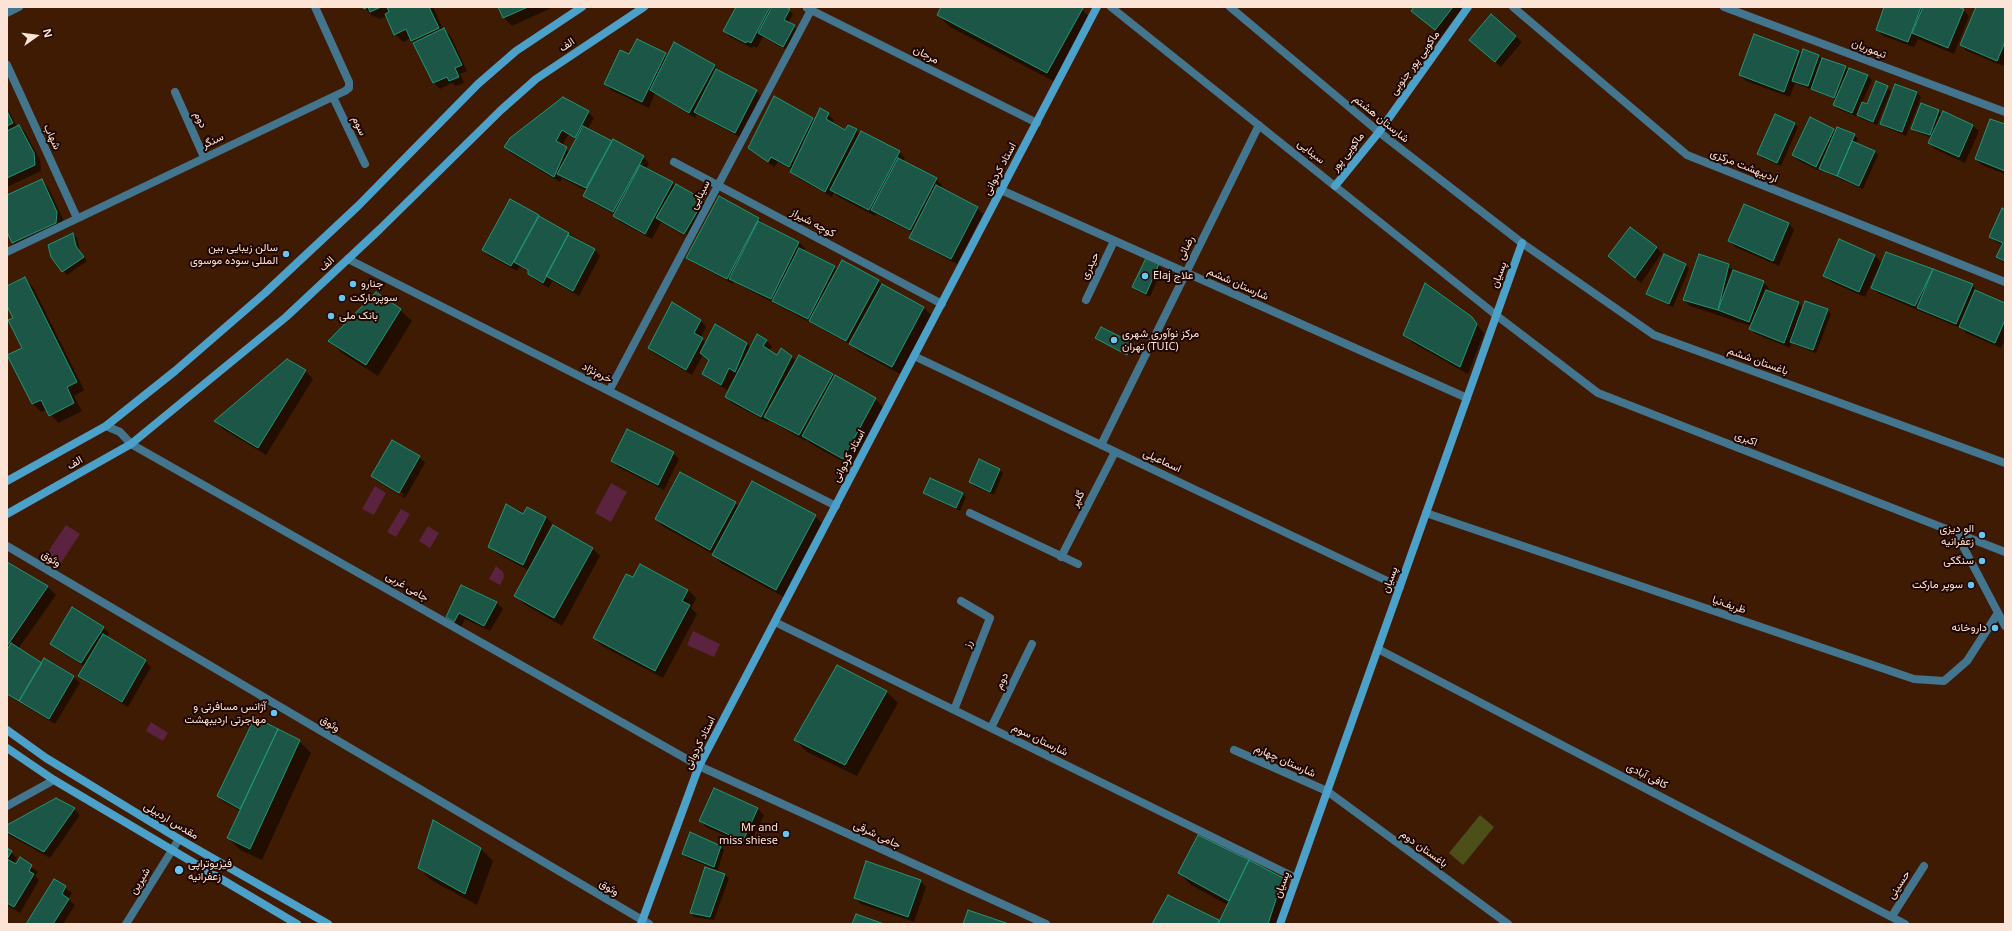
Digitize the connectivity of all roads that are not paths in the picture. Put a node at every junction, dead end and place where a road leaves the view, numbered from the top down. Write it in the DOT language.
graph roads {
  1 [pos="19,7"];
  2 [pos="315,7"];
  3 [pos="582,7"];
  4 [pos="644,7"];
  5 [pos="1097,7"];
  6 [pos="1111,7"];
  7 [pos="1230,7"];
  8 [pos="1468,7"];
  9 [pos="1513,7"];
  10 [pos="1724,7"];
  11 [pos="808,8"];
  12 [pos="7,13"];
  13 [pos="7,65"];
  14 [pos="175,92"];
  15 [pos="334,97"];
  16 [pos="2005,112"];
  17 [pos="1036,123"];
  18 [pos="1259,125"];
  19 [pos="1379,132"];
  20 [pos="204,157"];
  21 [pos="674,162"];
  22 [pos="365,164"];
  23 [pos="718,185"];
  24 [pos="1335,186"];
  25 [pos="1001,190"];
  26 [pos="77,218"];
  27 [pos="1114,241"];
  28 [pos="1522,243"];
  29 [pos="7,252"];
  30 [pos="348,259"];
  31 [pos="1186,273"];
  32 [pos="2005,282"];
  33 [pos="1086,300"];
  34 [pos="942,304"];
  35 [pos="1496,315"];
  36 [pos="914,356"];
  37 [pos="609,391"];
  38 [pos="1467,398"];
  39 [pos="106,426"];
  40 [pos="130,444"];
  41 [pos="1102,445"];
  42 [pos="1115,452"];
  43 [pos="2005,463"];
  44 [pos="7,481"];
  45 [pos="836,506"];
  46 [pos="970,513"];
  47 [pos="1426,513"];
  48 [pos="7,514"];
  49 [pos="1956,533"];
  50 [pos="7,546"];
  51 [pos="2005,552"];
  52 [pos="1061,557"];
  53 [pos="1078,564"];
  54 [pos="1400,587"];
  55 [pos="961,600"];
  56 [pos="1998,613"];
  57 [pos="774,622"];
  58 [pos="2005,626"];
  59 [pos="1032,644"];
  60 [pos="1378,648"];
  61 [pos="954,710"];
  62 [pos="990,728"];
  63 [pos="7,730"];
  64 [pos="7,748"];
  65 [pos="1234,750"];
  66 [pos="699,766"];
  67 [pos="54,780"];
  68 [pos="1327,791"];
  69 [pos="7,806"];
  70 [pos="179,839"];
  71 [pos="172,851"];
  72 [pos="1924,866"];
  73 [pos="1296,878"];
  74 [pos="1892,916"];
  75 [pos="644,923"];
  76 [pos="126,924"];
  77 [pos="296,924"];
  78 [pos="328,924"];
  79 [pos="1046,924"];
  80 [pos="1280,924"];
  81 [pos="1508,924"];
  82 [pos="1905,924"];
  1 -- 12 [label="street"];
  2 -- 15 [label="street, سنگر"];
  3 -- 39 [label="main road, الف"];
  4 -- 30 [label="main road, الف"];
  5 -- 17 [label="main road, استاد کردوانی"];
  6 -- 18 [label="street, سینایی"];
  7 -- 19 [label="street, شارستان هشتم"];
  8 -- 19 [label="main road, ماکویی‌ پور جنوبی"];
  9 -- 32 [label="street, اردیبهشت مرکزی"];
  10 -- 16 [label="street, تیموریان"];
  11 -- 17 [label="street, مرجان"];
  11 -- 23 [label="street, سینایی"];
  13 -- 26 [label="street, شهاب"];
  14 -- 20 [label="street, دوم"];
  15 -- 20 [label="street, سنگر"];
  15 -- 22 [label="street, سوم"];
  17 -- 25 [label="main road, استاد کردوانی"];
  18 -- 24 [label="street, سینایی"];
  18 -- 31 [label="street, رضائی"];
  19 -- 24 [label="main road, ماکویی‌ پور"];
  19 -- 28 [label="street, شارستان هشتم"];
  20 -- 26 [label="street, سنگر"];
  21 -- 23 [label="street, کوچه شیراز"];
  23 -- 34 [label="street, کوچه شیراز"];
  23 -- 37 [label="street, سینایی"];
  24 -- 35 [label="street, سینایی"];
  25 -- 27 [label="street, شارستان ششم"];
  25 -- 34 [label="main road, استاد کردوانی"];
  26 -- 29 [label="street, سنگر"];
  27 -- 31 [label="street, شارستان ششم"];
  27 -- 33 [label="street, حیدری"];
  28 -- 35 [label="main road, پسیان"];
  28 -- 43 [label="street, باغستان ششم"];
  30 -- 37 [label="street, خرم‌نژاد"];
  30 -- 40 [label="main road, الف"];
  31 -- 38 [label="street, شارستان ششم"];
  31 -- 41 [label="street, رضائی"];
  34 -- 36 [label="main road, استاد کردوانی"];
  35 -- 38 [label="main road, پسیان"];
  35 -- 49 [label="street, اکبری"];
  36 -- 41 [label="street, اسماعیلی"];
  36 -- 45 [label="main road, استاد کردوانی"];
  37 -- 45 [label="street, خرم‌نژاد"];
  38 -- 47 [label="main road, پسیان"];
  39 -- 40 [label="street, جامی غربی"];
  39 -- 44 [label="main road, الف"];
  40 -- 48 [label="main road, الف"];
  40 -- 66 [label="street, جامی غربی"];
  41 -- 42 [label="street, اسماعیلی"];
  42 -- 52 [label="street, گلپر"];
  42 -- 54 [label="street, اسماعیلی"];
  45 -- 57 [label="main road, استاد کردوانی"];
  46 -- 52 [label="street"];
  47 -- 54 [label="main road, پسیان"];
  47 -- 56 [label="street, ظریف‌نیا"];
  49 -- 51 [label="street, اکبری"];
  49 -- 56 [label="street"];
  50 -- 75 [label="street, وثوق"];
  52 -- 53 [label="street"];
  54 -- 60 [label="main road, پسیان"];
  55 -- 61 [label="street, رز"];
  56 -- 58 [label="street"];
  57 -- 61 [label="street, شارستان سوم"];
  57 -- 66 [label="main road, استاد کردوانی"];
  59 -- 62 [label="street, دوم"];
  60 -- 68 [label="main road, پسیان"];
  60 -- 74 [label="street, کافی آبادی"];
  61 -- 62 [label="street, شارستان سوم"];
  62 -- 73 [label="street, شارستان سوم"];
  63 -- 70 [label="main road, مقدس اردبیلی"];
  64 -- 67 [label="main road"];
  65 -- 68 [label="street, شارستان چهارم"];
  66 -- 75 [label="main road, استاد کردوانی"];
  66 -- 79 [label="street, جامی شرقی"];
  67 -- 69 [label="street"];
  67 -- 71 [label="main road"];
  68 -- 73 [label="main road, پسیان"];
  68 -- 81 [label="street, باغستان دوم"];
  70 -- 71 [label="street, شیرین"];
  70 -- 78 [label="main road, مقدس اردبیلی"];
  71 -- 76 [label="street, شیرین"];
  71 -- 77 [label="main road"];
  72 -- 74 [label="street, حسینی"];
  73 -- 80 [label="main road, پسیان"];
  74 -- 82 [label="street, کافی آبادی"];
}
